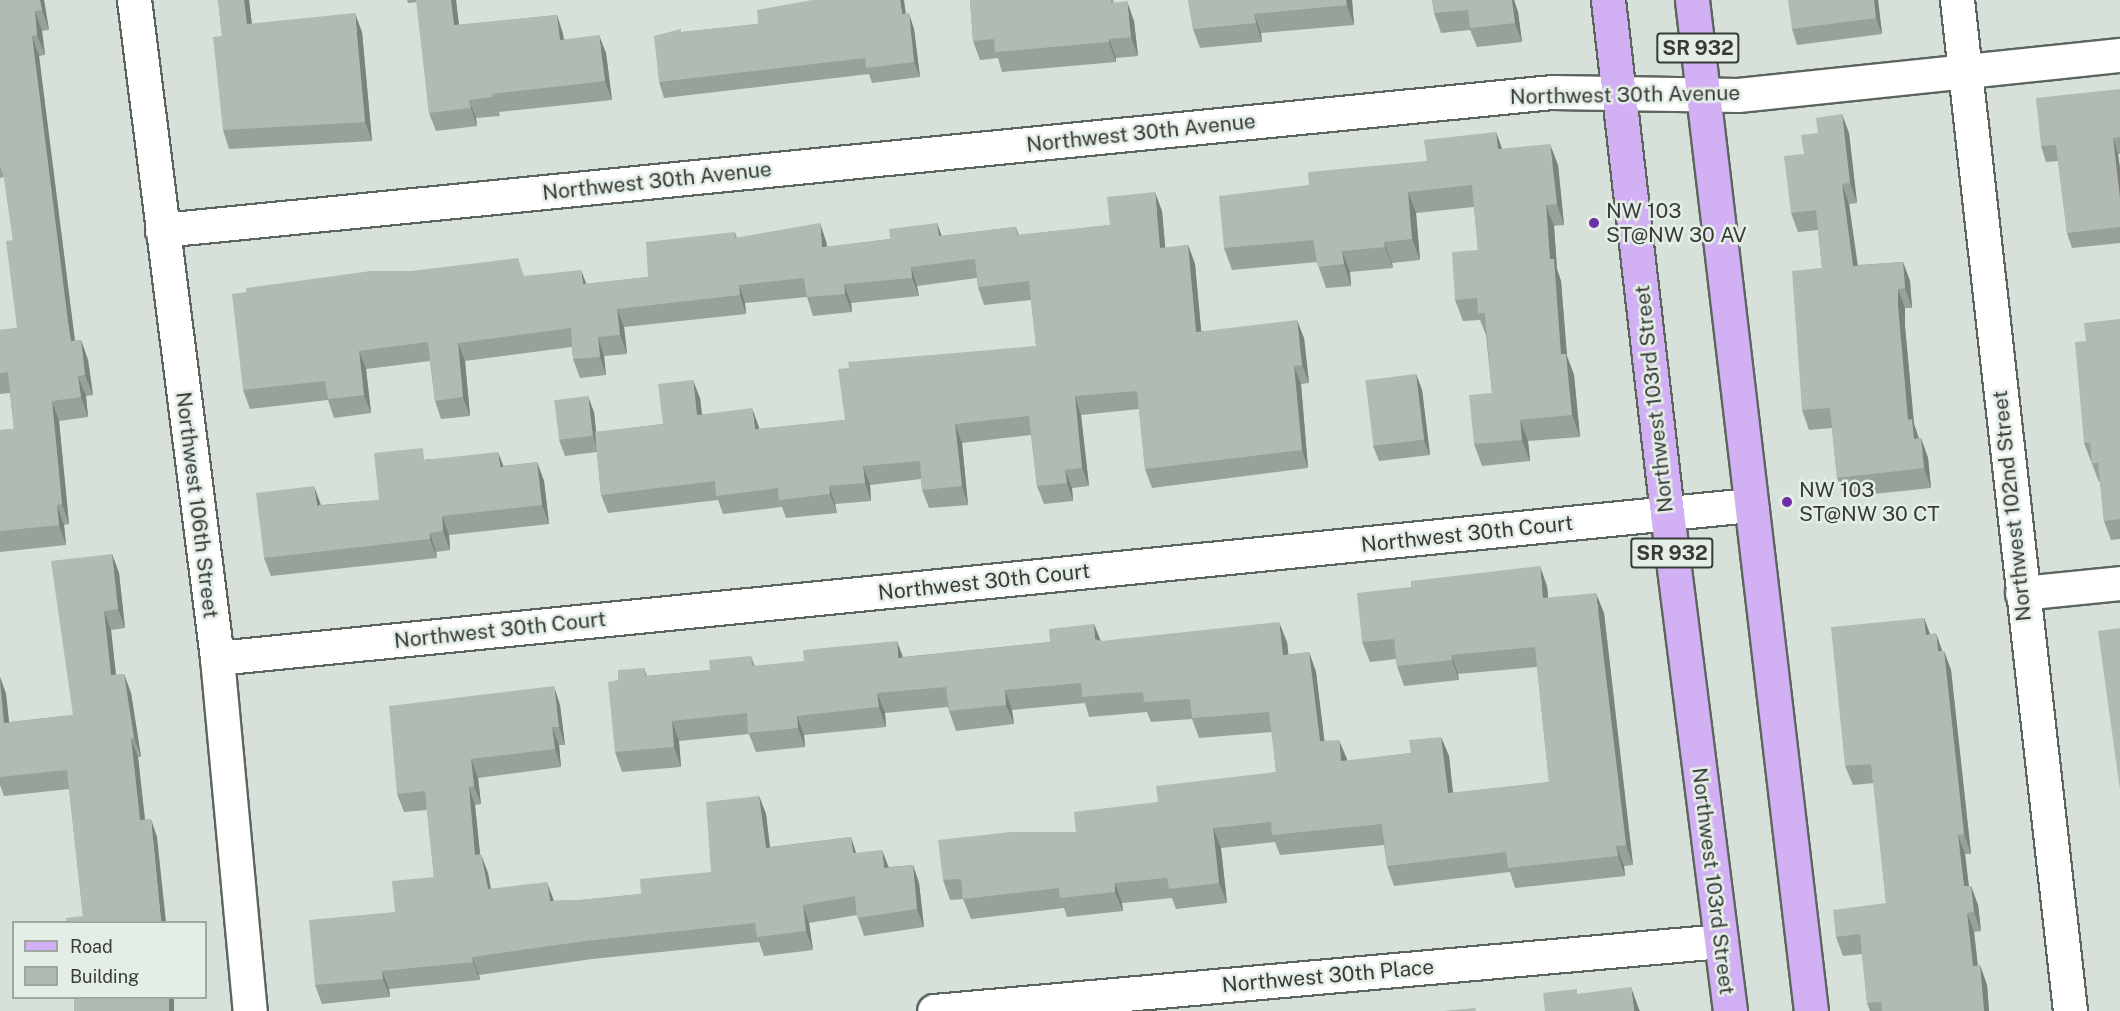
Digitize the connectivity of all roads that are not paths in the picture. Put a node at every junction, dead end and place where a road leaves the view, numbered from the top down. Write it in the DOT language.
graph roads {
  1 [pos="134,0"];
  2 [pos="1608,0"];
  3 [pos="1692,0"];
  4 [pos="1957,0"];
  5 [pos="2120,55"];
  6 [pos="1965,71"];
  7 [pos="1620,94"];
  8 [pos="1703,96"];
  9 [pos="162,230"];
  10 [pos="1751,505"];
  11 [pos="1667,513"];
  12 [pos="2120,583"];
  13 [pos="2022,593"];
  14 [pos="217,658"];
  15 [pos="1721,941"];
  16 [pos="250,1011"];
  17 [pos="934,1011"];
  18 [pos="1730,1011"];
  19 [pos="1811,1011"];
  20 [pos="2070,1011"];
  1 -- 9 [label="street, Northwest 106th Street"];
  2 -- 7 [label="main road, Northwest 103rd Street / SR 932"];
  3 -- 8 [label="main road, SR 932"];
  4 -- 6 [label="street, Northwest 102nd Street"];
  5 -- 6 [label="street, Northwest 30th Avenue"];
  6 -- 8 [label="street, Northwest 30th Avenue"];
  6 -- 13 [label="street, Northwest 102nd Street"];
  7 -- 8 [label="street, Northwest 30th Avenue"];
  7 -- 9 [label="street, Northwest 30th Avenue"];
  7 -- 11 [label="main road, Northwest 103rd Street / SR 932"];
  8 -- 10 [label="main road, SR 932"];
  9 -- 14 [label="street, Northwest 106th Street"];
  10 -- 11 [label="street, Northwest 30th Court"];
  10 -- 19 [label="main road, SR 932"];
  11 -- 14 [label="street, Northwest 30th Court"];
  11 -- 15 [label="main road, Northwest 103rd Street / SR 932"];
  12 -- 13 [label="street"];
  13 -- 20 [label="street, Northwest 102nd Street"];
  14 -- 16 [label="street, Northwest 106th Street"];
  15 -- 17 [label="street, Northwest 30th Place"];
  15 -- 18 [label="main road, Northwest 103rd Street / SR 932"];
}
